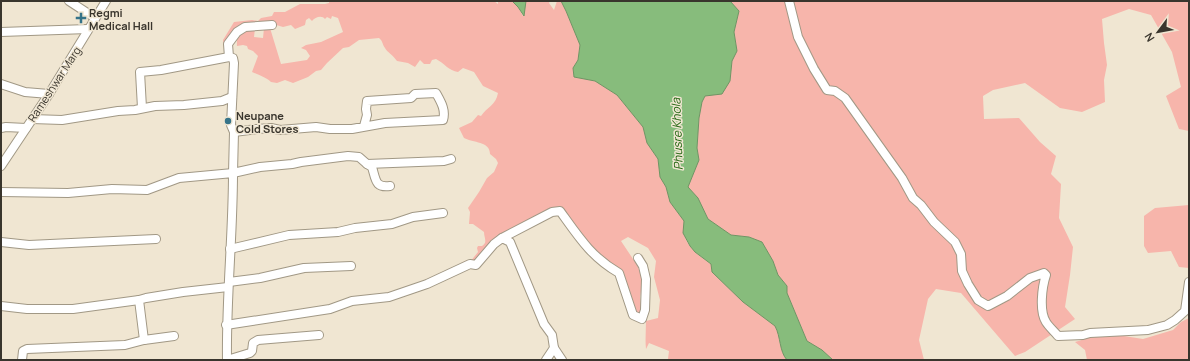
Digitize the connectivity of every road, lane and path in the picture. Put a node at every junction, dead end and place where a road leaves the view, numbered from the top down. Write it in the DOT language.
graph roads {
  1 [pos="68,1"];
  2 [pos="106,1"];
  3 [pos="789,1"];
  4 [pos="96,18"];
  5 [pos="272,25"];
  6 [pos="88,29"];
  7 [pos="1,32"];
  8 [pos="228,56"];
  9 [pos="1,84"];
  10 [pos="49,94"];
  11 [pos="232,97"];
  12 [pos="142,108"];
  13 [pos="32,119"];
  14 [pos="364,126"];
  15 [pos="1,128"];
  16 [pos="26,128"];
  17 [pos="234,132"];
  18 [pos="451,159"];
  19 [pos="367,164"];
  20 [pos="1,166"];
  21 [pos="233,173"];
  22 [pos="390,186"];
  23 [pos="1,192"];
  24 [pos="443,212"];
  25 [pos="502,238"];
  26 [pos="156,239"];
  27 [pos="1,242"];
  28 [pos="230,249"];
  29 [pos="638,258"];
  30 [pos="351,266"];
  31 [pos="1189,282"];
  32 [pos="229,285"];
  33 [pos="139,300"];
  34 [pos="1,306"];
  35 [pos="226,325"];
  36 [pos="319,335"];
  37 [pos="174,336"];
  38 [pos="144,340"];
  39 [pos="554,348"];
  40 [pos="22,360"];
  41 [pos="227,360"];
  42 [pos="546,360"];
  43 [pos="562,360"];
  1 -- 4 [label="street"];
  2 -- 4 [label="street, Rameshwar Marg"];
  3 -- 31 [label="street"];
  4 -- 6 [label="street, Rameshwar Marg"];
  5 -- 8 [label="street"];
  6 -- 7 [label="street"];
  6 -- 10 [label="street, Rameshwar Marg"];
  8 -- 11 [label="street"];
  8 -- 12 [label="street"];
  9 -- 10 [label="street"];
  10 -- 13 [label="street, Rameshwar Marg"];
  11 -- 12 [label="street"];
  11 -- 17 [label="street"];
  12 -- 13 [label="street"];
  13 -- 16 [label="street, Rameshwar Marg"];
  14 -- 14 [label="street"];
  14 -- 17 [label="street"];
  15 -- 16 [label="street"];
  16 -- 20 [label="street, Rameshwar Marg"];
  17 -- 21 [label="street"];
  18 -- 19 [label="street"];
  19 -- 21 [label="street"];
  19 -- 22 [label="street"];
  21 -- 23 [label="street"];
  21 -- 28 [label="street"];
  24 -- 28 [label="street"];
  25 -- 29 [label="street"];
  25 -- 35 [label="street"];
  25 -- 39 [label="street"];
  26 -- 27 [label="street"];
  28 -- 32 [label="street"];
  30 -- 32 [label="street"];
  32 -- 33 [label="street"];
  32 -- 35 [label="street"];
  33 -- 34 [label="street"];
  33 -- 38 [label="street"];
  35 -- 41 [label="street"];
  36 -- 41 [label="street"];
  37 -- 38 [label="street"];
  38 -- 40 [label="street"];
  39 -- 42 [label="street"];
  39 -- 43 [label="street"];
}
